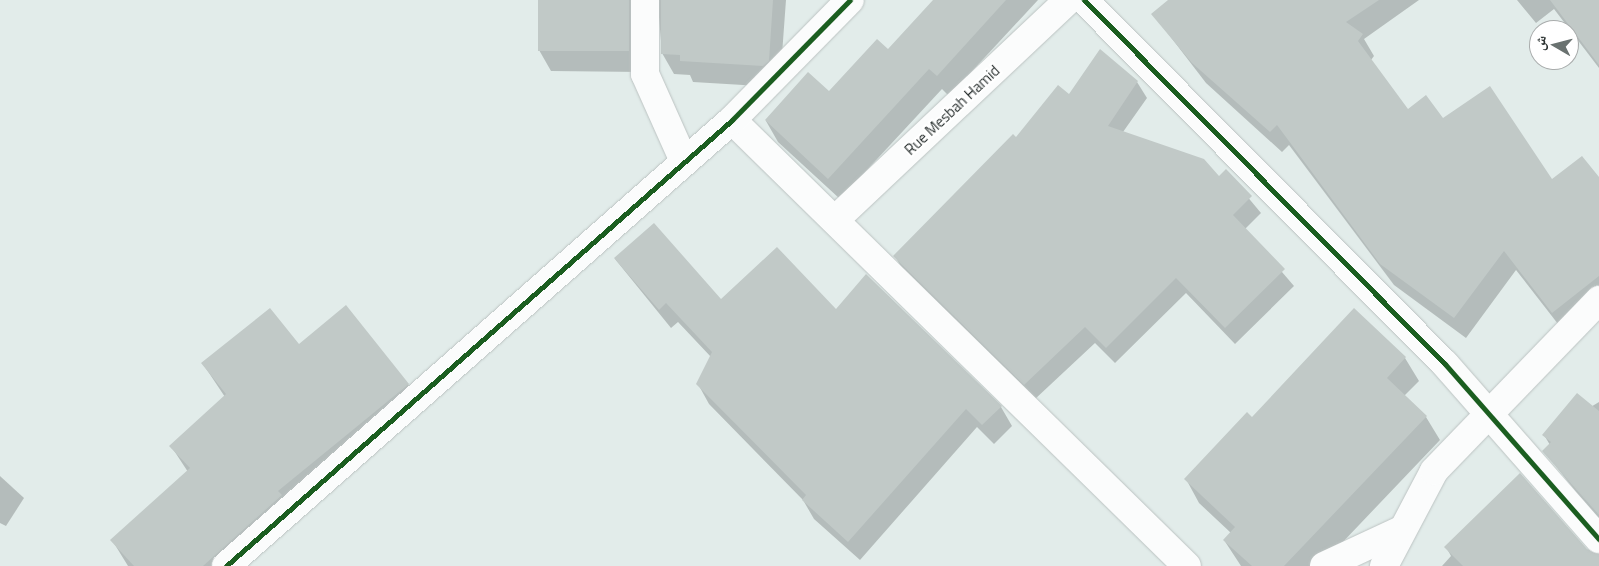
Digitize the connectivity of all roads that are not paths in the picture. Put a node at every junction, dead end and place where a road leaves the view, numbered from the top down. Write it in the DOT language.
graph roads {
  1 [pos="645,0"];
  2 [pos="850,0"];
  3 [pos="1068,0"];
  4 [pos="1084,0"];
  5 [pos="732,120"];
  6 [pos="684,161"];
  7 [pos="836,219"];
  8 [pos="1599,300"];
  9 [pos="1489,411"];
  10 [pos="1399,531"];
  11 [pos="1599,538"];
  12 [pos="226,566"];
  13 [pos="1187,566"];
  14 [pos="1324,566"];
  15 [pos="1384,566"];
  1 -- 6 [label="street"];
  2 -- 5 [label="street"];
  3 -- 7 [label="street, Rue Mesbah Hamid"];
  4 -- 9 [label="street"];
  5 -- 6 [label="street"];
  5 -- 7 [label="street"];
  6 -- 12 [label="street"];
  7 -- 13 [label="street"];
  8 -- 9 [label="street"];
  9 -- 10 [label="street"];
  9 -- 11 [label="street"];
  10 -- 14 [label="street"];
  10 -- 15 [label="street"];
}
